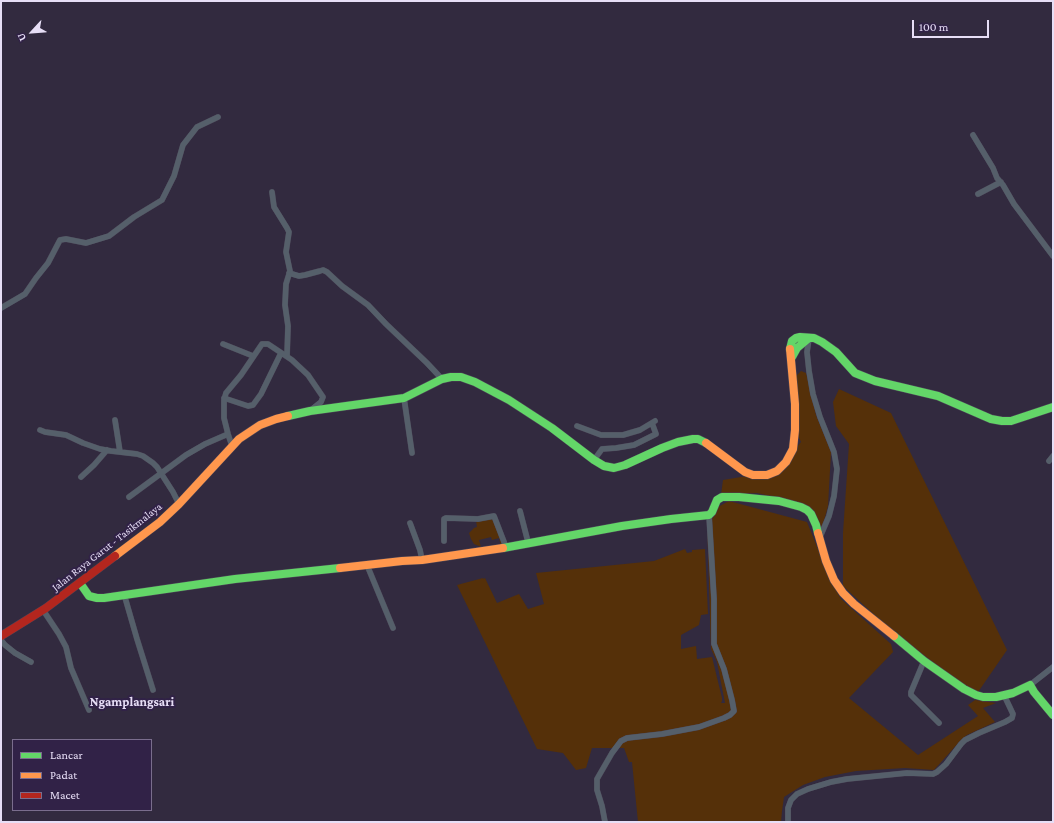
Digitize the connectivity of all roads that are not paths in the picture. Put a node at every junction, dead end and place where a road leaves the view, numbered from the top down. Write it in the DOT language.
graph roads {
  1 [pos="218,117"];
  2 [pos="973,136"];
  3 [pos="1000,182"];
  4 [pos="272,192"];
  5 [pos="978,194"];
  6 [pos="1052,254"];
  7 [pos="289,272"];
  8 [pos="1,308"];
  9 [pos="809,338"];
  10 [pos="222,344"];
  11 [pos="284,355"];
  12 [pos="253,356"];
  13 [pos="442,379"];
  14 [pos="224,398"];
  15 [pos="404,398"];
  16 [pos="1051,410"];
  17 [pos="310,411"];
  18 [pos="115,420"];
  19 [pos="577,426"];
  20 [pos="40,430"];
  21 [pos="228,434"];
  22 [pos="232,446"];
  23 [pos="107,450"];
  24 [pos="120,452"];
  25 [pos="412,453"];
  26 [pos="594,460"];
  27 [pos="161,474"];
  28 [pos="80,477"];
  29 [pos="129,497"];
  30 [pos="178,504"];
  31 [pos="520,511"];
  32 [pos="709,515"];
  33 [pos="410,523"];
  34 [pos="820,537"];
  35 [pos="444,541"];
  36 [pos="530,543"];
  37 [pos="506,547"];
  38 [pos="422,560"];
  39 [pos="367,565"];
  40 [pos="80,583"];
  41 [pos="124,594"];
  42 [pos="43,610"];
  43 [pos="393,628"];
  44 [pos="1,636"];
  45 [pos="1,640"];
  46 [pos="924,661"];
  47 [pos="31,662"];
  48 [pos="1053,667"];
  49 [pos="1030,685"];
  50 [pos="153,690"];
  51 [pos="1004,695"];
  52 [pos="89,710"];
  53 [pos="1053,715"];
  54 [pos="939,722"];
  55 [pos="604,822"];
  56 [pos="788,822"];
  1 -- 8 [label="street"];
  2 -- 3 [label="street"];
  3 -- 5 [label="street"];
  3 -- 6 [label="street"];
  4 -- 7 [label="street"];
  7 -- 11 [label="street"];
  7 -- 13 [label="street"];
  9 -- 16 [label="main road"];
  9 -- 26 [label="main road, Jalan Raya Garut - Tasikmalaya"];
  9 -- 34 [label="street"];
  10 -- 12 [label="street"];
  11 -- 12 [label="street"];
  11 -- 14 [label="street"];
  11 -- 17 [label="street"];
  12 -- 14 [label="street"];
  13 -- 15 [label="main road, Jalan Raya Garut - Tasikmalaya"];
  13 -- 26 [label="main road, Jalan Raya Garut - Tasikmalaya"];
  14 -- 21 [label="street"];
  15 -- 17 [label="main road, Jalan Raya Garut - Tasikmalaya"];
  15 -- 25 [label="street"];
  17 -- 22 [label="main road, Jalan Raya Garut - Tasikmalaya"];
  18 -- 24 [label="street"];
  19 -- 26 [label="street"];
  20 -- 23 [label="street"];
  21 -- 22 [label="street"];
  21 -- 27 [label="street"];
  22 -- 30 [label="main road, Jalan Raya Garut - Tasikmalaya"];
  23 -- 24 [label="street"];
  23 -- 28 [label="street"];
  24 -- 27 [label="street"];
  27 -- 29 [label="street"];
  27 -- 30 [label="street"];
  30 -- 40 [label="main road, Jalan Raya Garut - Tasikmalaya"];
  31 -- 36 [label="street"];
  32 -- 34 [label="main road"];
  32 -- 36 [label="main road"];
  32 -- 55 [label="street"];
  33 -- 38 [label="street"];
  34 -- 46 [label="main road"];
  35 -- 37 [label="street"];
  36 -- 37 [label="main road"];
  37 -- 38 [label="main road"];
  38 -- 39 [label="main road"];
  39 -- 41 [label="main road"];
  39 -- 43 [label="street"];
  40 -- 41 [label="main road"];
  40 -- 42 [label="main road, Jalan Raya Garut - Tasikmalaya"];
  41 -- 50 [label="street"];
  42 -- 44 [label="main road, Jalan Raya Garut - Tasikmalaya"];
  42 -- 52 [label="street"];
  45 -- 47 [label="street"];
  46 -- 51 [label="main road"];
  46 -- 54 [label="street"];
  48 -- 49 [label="street"];
  49 -- 51 [label="main road"];
  49 -- 53 [label="main road"];
  51 -- 56 [label="street"];
}
